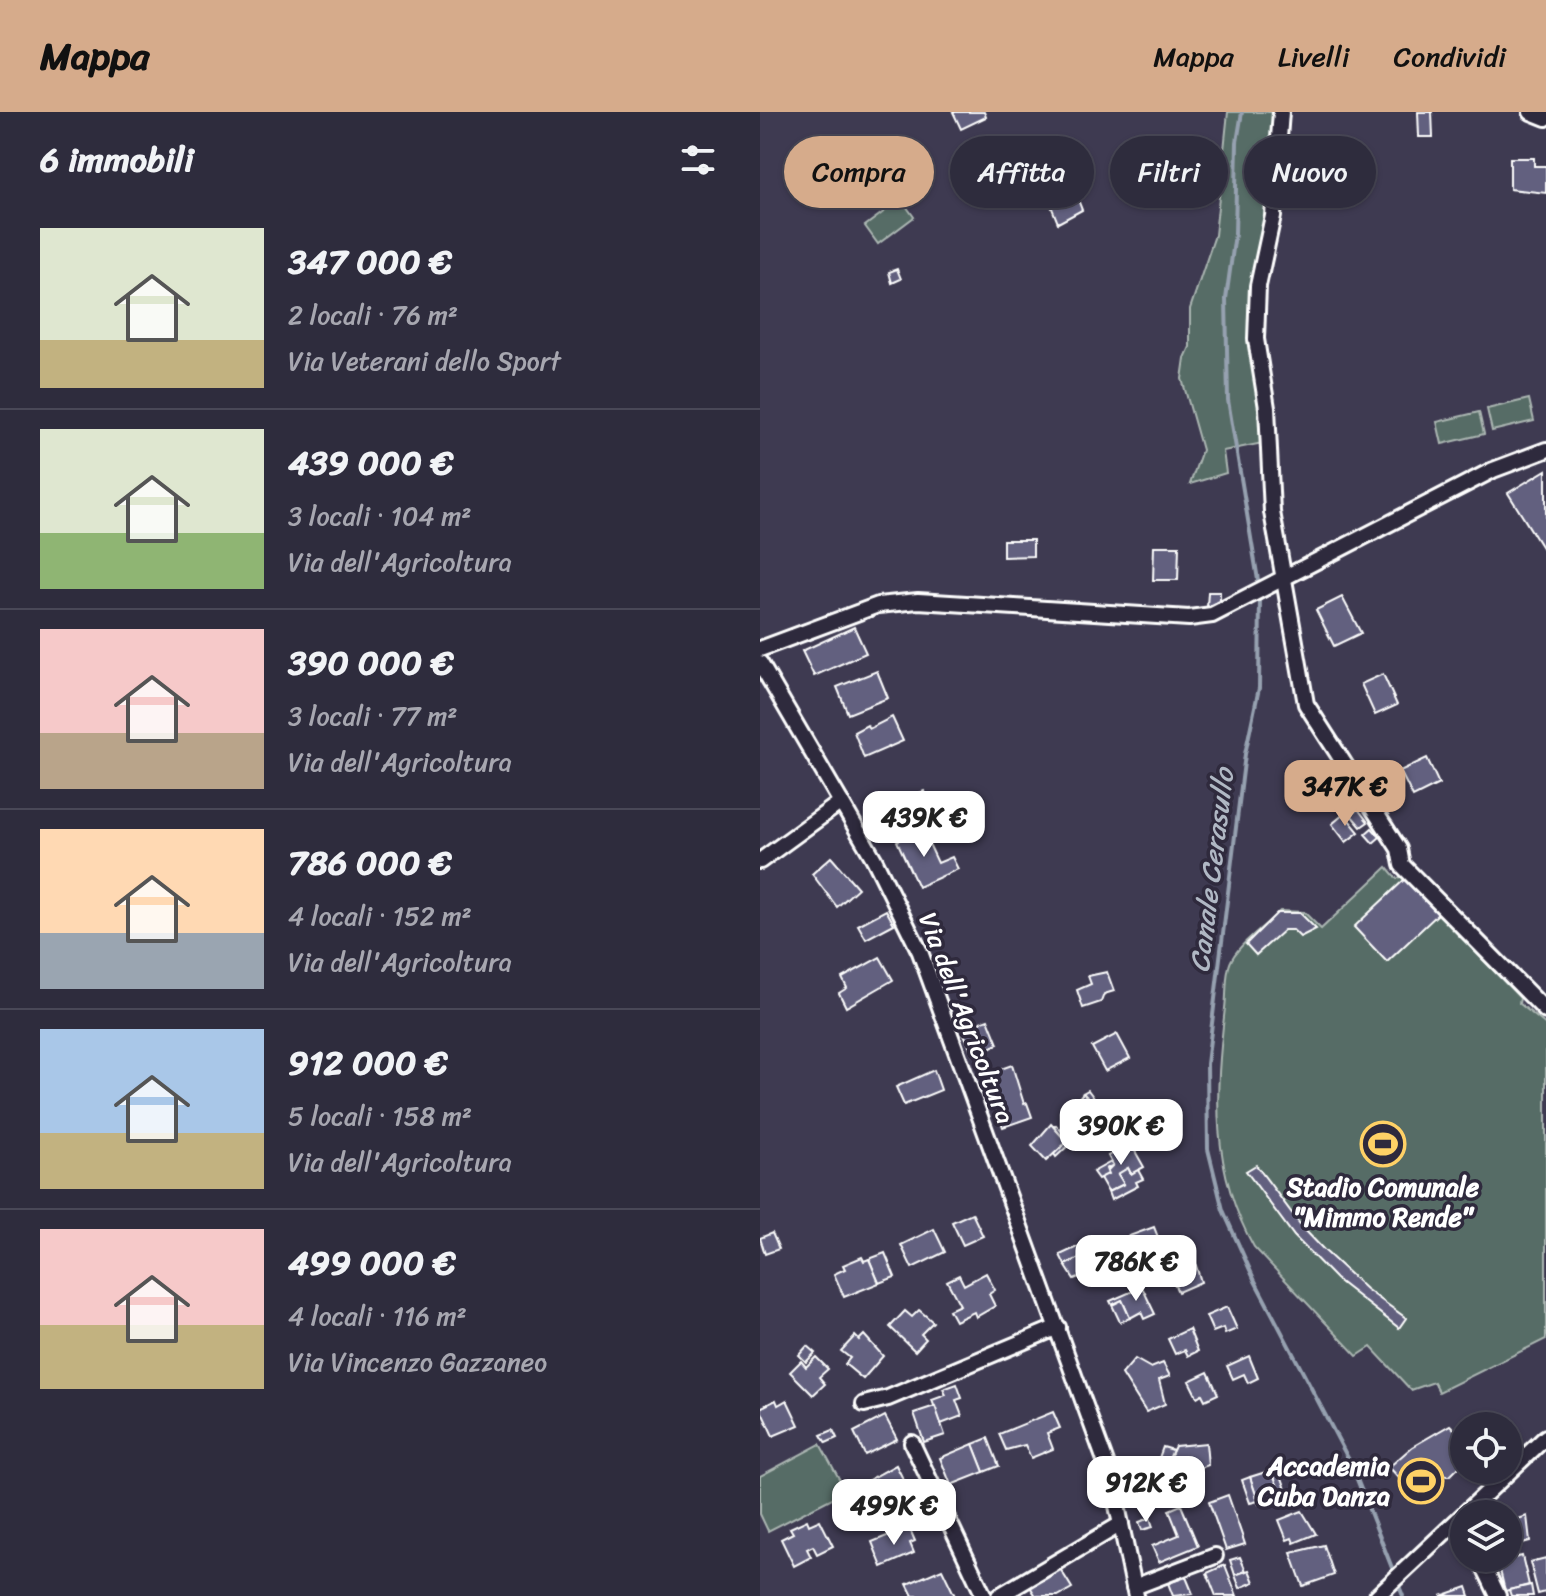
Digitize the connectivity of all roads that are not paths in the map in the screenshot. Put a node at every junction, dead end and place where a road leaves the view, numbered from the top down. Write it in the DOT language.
graph roads {
  1 [pos="1281,112"];
  2 [pos="1531,112"];
  3 [pos="1546,118"];
  4 [pos="1546,450"];
  5 [pos="1285,579"];
  6 [pos="760,649"];
  7 [pos="760,663"];
  8 [pos="841,802"];
  9 [pos="760,861"];
  10 [pos="1546,1011"];
  11 [pos="1058,1327"];
  12 [pos="864,1404"];
  13 [pos="1546,1437"];
  14 [pos="912,1443"];
  15 [pos="1482,1500"];
  16 [pos="1121,1524"];
  17 [pos="1450,1530"];
  18 [pos="1215,1556"];
  19 [pos="1487,1572"];
  20 [pos="1135,1591"];
  21 [pos="984,1596"];
  22 [pos="999,1596"];
  23 [pos="1377,1596"];
  24 [pos="1498,1596"];
  1 -- 5 [label="street"];
  2 -- 3 [label="street"];
  4 -- 5 [label="street"];
  5 -- 6 [label="street"];
  5 -- 10 [label="street"];
  7 -- 8 [label="street, Via dell'Agricoltura"];
  8 -- 9 [label="street"];
  8 -- 11 [label="street, Via dell'Agricoltura"];
  11 -- 12 [label="street"];
  11 -- 16 [label="street, Via dell'Agricoltura"];
  13 -- 15 [label="street"];
  14 -- 21 [label="street"];
  16 -- 20 [label="street, Via dell'Agricoltura"];
  16 -- 22 [label="street"];
  17 -- 23 [label="street"];
  18 -- 20 [label="street"];
  19 -- 24 [label="street"];
}
